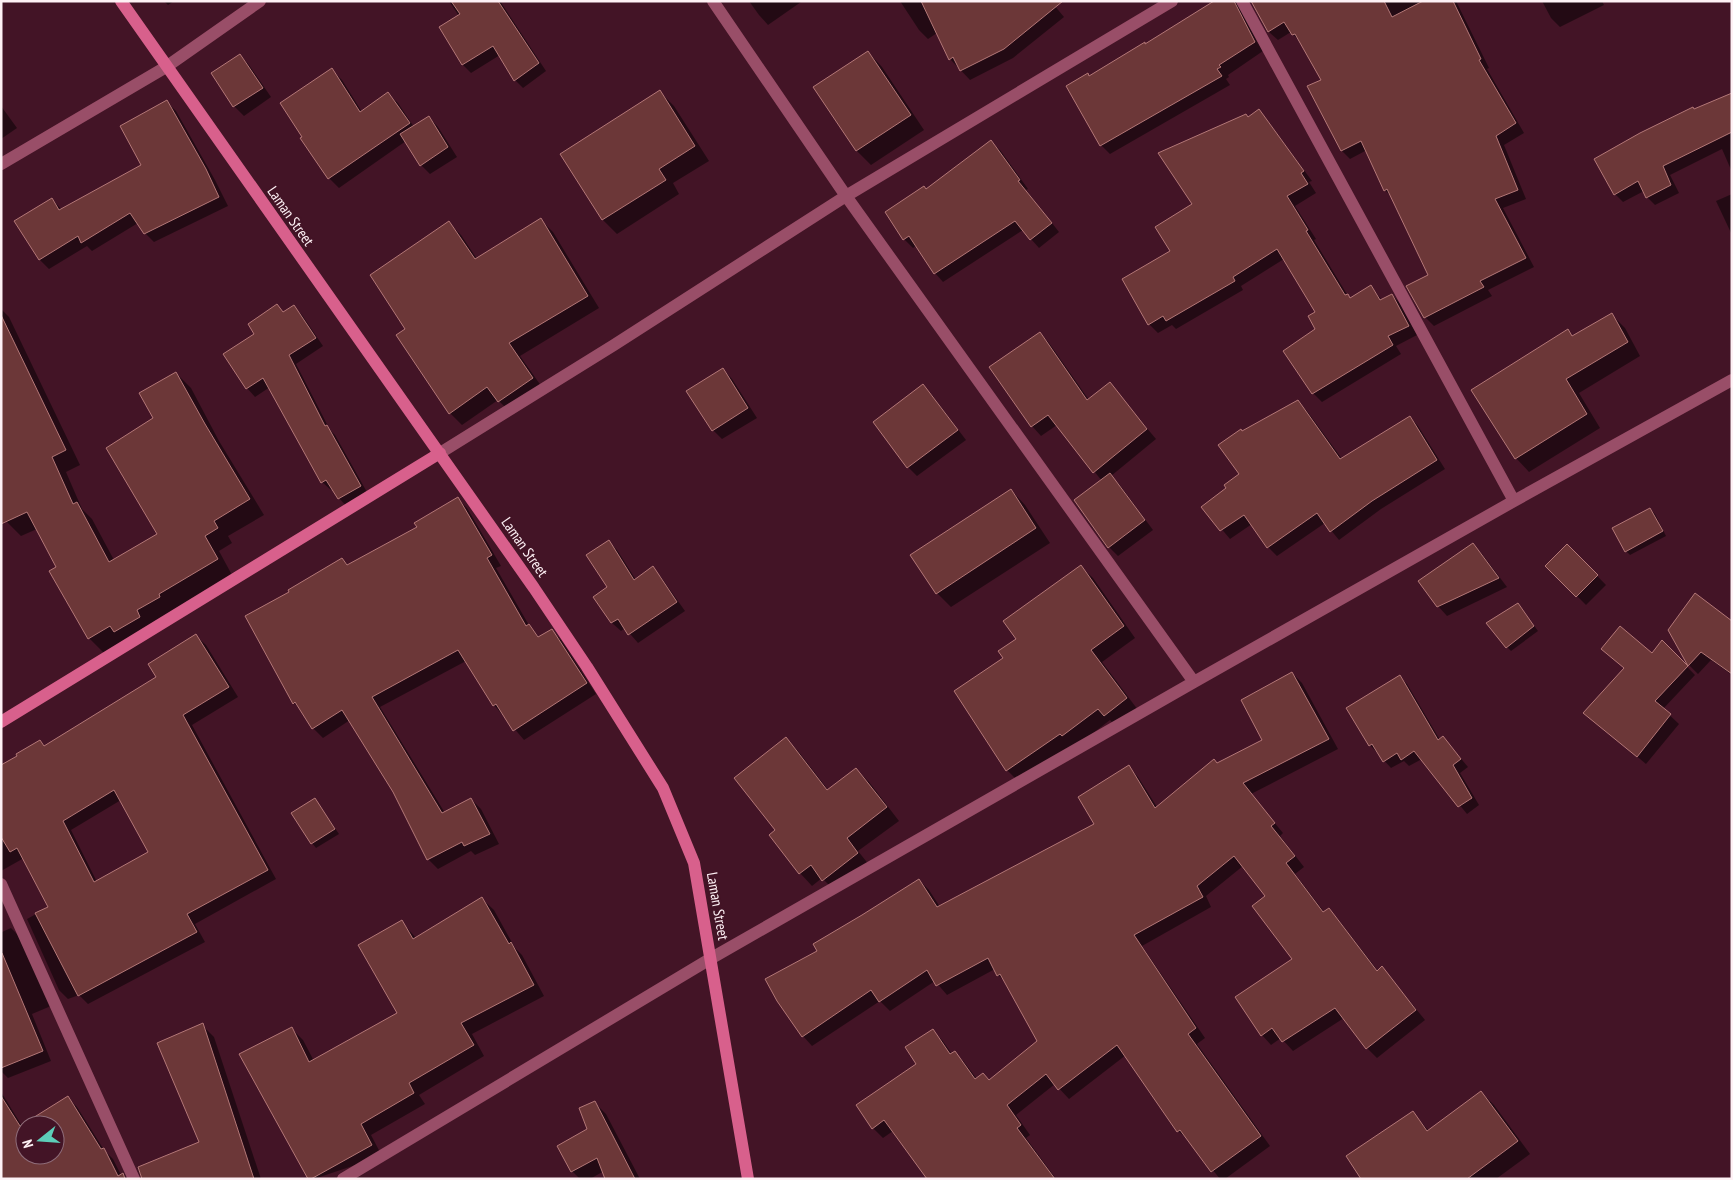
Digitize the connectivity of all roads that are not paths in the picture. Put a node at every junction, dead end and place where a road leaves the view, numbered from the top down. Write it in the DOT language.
graph roads {
  1 [pos="121,1"];
  2 [pos="260,1"];
  3 [pos="713,1"];
  4 [pos="1172,1"];
  5 [pos="1242,1"];
  6 [pos="166,67"];
  7 [pos="1,164"];
  8 [pos="846,196"];
  9 [pos="1732,380"];
  10 [pos="440,453"];
  11 [pos="1514,501"];
  12 [pos="1194,682"];
  13 [pos="1,722"];
  14 [pos="1,884"];
  15 [pos="710,959"];
  16 [pos="134,1179"];
  17 [pos="344,1179"];
  18 [pos="748,1179"];
  1 -- 6 [label="main road, Laman Street"];
  2 -- 6 [label="street"];
  3 -- 8 [label="street"];
  4 -- 8 [label="street"];
  5 -- 11 [label="street"];
  6 -- 7 [label="street"];
  6 -- 10 [label="main road, Laman Street"];
  8 -- 10 [label="street"];
  8 -- 12 [label="street"];
  9 -- 11 [label="street"];
  10 -- 13 [label="main road"];
  10 -- 15 [label="main road, Laman Street"];
  11 -- 12 [label="street"];
  12 -- 15 [label="street"];
  14 -- 16 [label="street"];
  15 -- 17 [label="street"];
  15 -- 18 [label="main road, Laman Street"];
}
